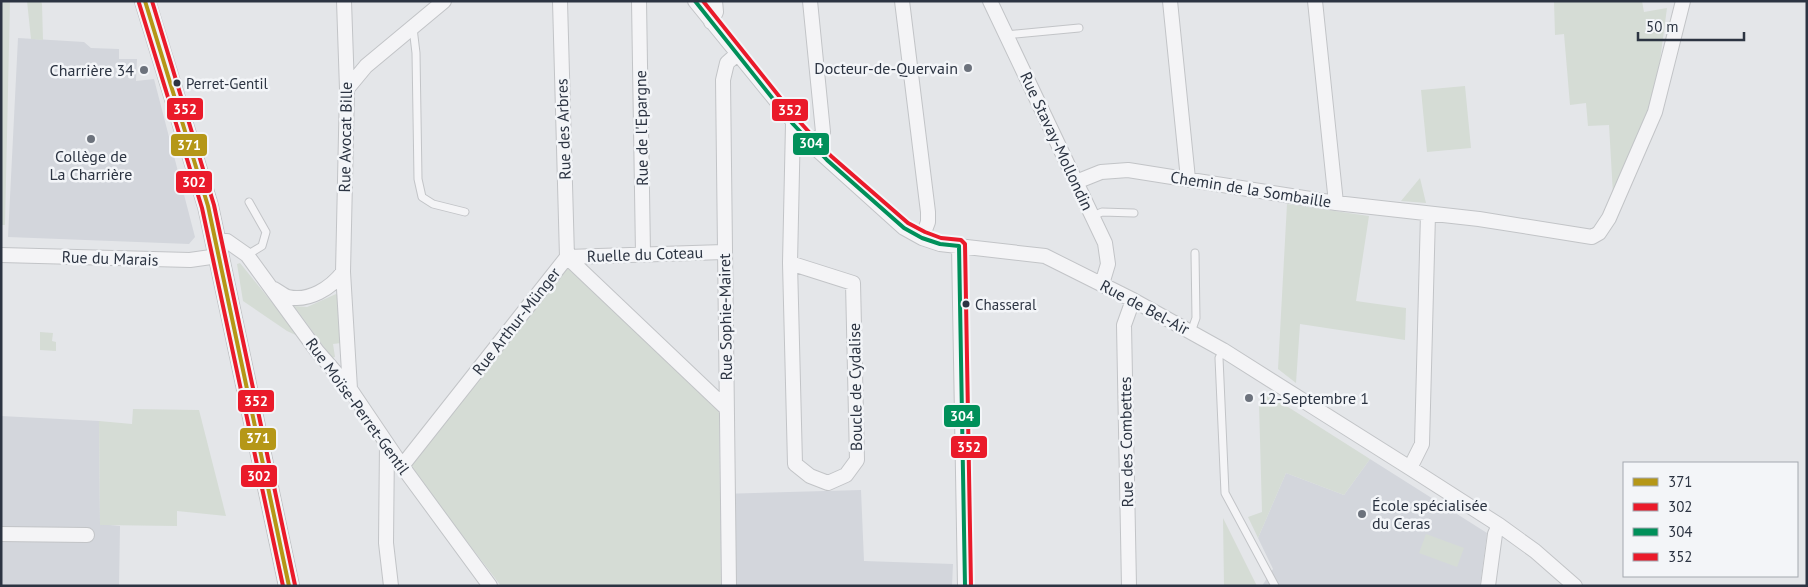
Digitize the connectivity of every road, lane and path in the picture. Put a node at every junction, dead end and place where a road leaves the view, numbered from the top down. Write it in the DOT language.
graph roads {
  1 [pos="145,1"];
  2 [pos="344,1"];
  3 [pos="444,1"];
  4 [pos="560,1"];
  5 [pos="639,1"];
  6 [pos="695,1"];
  7 [pos="715,1"];
  8 [pos="810,1"];
  9 [pos="902,1"];
  10 [pos="990,1"];
  11 [pos="1170,1"];
  12 [pos="1315,1"];
  13 [pos="1683,1"];
  14 [pos="711,22"];
  15 [pos="413,27"];
  16 [pos="1079,28"];
  17 [pos="1006,35"];
  18 [pos="737,54"];
  19 [pos="346,89"];
  20 [pos="793,124"];
  21 [pos="813,146"];
  22 [pos="1188,179"];
  23 [pos="1076,182"];
  24 [pos="248,202"];
  25 [pos="1336,203"];
  26 [pos="464,212"];
  27 [pos="1134,213"];
  28 [pos="1428,214"];
  29 [pos="1093,216"];
  30 [pos="922,238"];
  31 [pos="959,246"];
  32 [pos="217,249"];
  33 [pos="724,252"];
  34 [pos="1195,253"];
  35 [pos="1,254"];
  36 [pos="643,254"];
  37 [pos="247,255"];
  38 [pos="567,257"];
  39 [pos="790,263"];
  40 [pos="343,272"];
  41 [pos="1102,284"];
  42 [pos="268,285"];
  43 [pos="1133,300"];
  44 [pos="1191,332"];
  45 [pos="1223,350"];
  46 [pos="350,389"];
  47 [pos="727,409"];
  48 [pos="387,444"];
  49 [pos="402,466"];
  50 [pos="1410,468"];
  51 [pos="1499,526"];
  52 [pos="1,534"];
  53 [pos="87,535"];
  54 [pos="481,580"];
  55 [pos="289,586"];
  56 [pos="391,586"];
  57 [pos="490,586"];
  58 [pos="729,586"];
  59 [pos="965,586"];
  60 [pos="1128,586"];
  61 [pos="1275,586"];
  62 [pos="1488,586"];
  63 [pos="1575,586"];
  1 -- 32 [label="main road"];
  2 -- 19 [label="street, Rue Avocat Bille"];
  3 -- 15 [label="street"];
  4 -- 38 [label="street, Rue des Arbres"];
  5 -- 36 [label="street, Rue de l'Epargne"];
  6 -- 14 [label="street, Rue de Bel-Air"];
  7 -- 14 [label="street"];
  8 -- 21 [label="street"];
  9 -- 30 [label="street"];
  10 -- 17 [label="street, Rue Stavay-Mollondin"];
  11 -- 22 [label="street"];
  12 -- 25 [label="street"];
  13 -- 28 [label="street, Chemin de la Sombaille"];
  14 -- 18 [label="street, Rue de Bel-Air"];
  15 -- 19 [label="street"];
  15 -- 26 [label="lane"];
  16 -- 17 [label="lane"];
  17 -- 23 [label="street, Rue Stavay-Mollondin"];
  18 -- 20 [label="street, Rue de Bel-Air"];
  18 -- 33 [label="street, Rue Sophie-Mairet"];
  19 -- 40 [label="street, Rue Avocat Bille"];
  20 -- 21 [label="street, Rue de Bel-Air"];
  20 -- 39 [label="street, Boucle de Cydalise"];
  21 -- 30 [label="street, Rue de Bel-Air"];
  22 -- 23 [label="street, Chemin de la Sombaille"];
  22 -- 25 [label="street, Chemin de la Sombaille"];
  23 -- 29 [label="street, Rue Stavay-Mollondin"];
  24 -- 37 [label="lane"];
  25 -- 28 [label="street, Chemin de la Sombaille"];
  27 -- 29 [label="lane"];
  28 -- 50 [label="street"];
  29 -- 41 [label="street, Rue Stavay-Mollondin"];
  30 -- 31 [label="street, Rue de Bel-Air"];
  31 -- 41 [label="street, Rue de Bel-Air"];
  31 -- 59 [label="street"];
  32 -- 35 [label="street, Rue du Marais"];
  32 -- 37 [label="street, Rue Moïse-Perret-Gentil"];
  32 -- 55 [label="main road"];
  33 -- 36 [label="street, Ruelle du Coteau"];
  33 -- 47 [label="street, Rue Sophie-Mairet"];
  34 -- 44 [label="lane"];
  36 -- 38 [label="street, Ruelle du Coteau"];
  37 -- 42 [label="street, Rue Moïse-Perret-Gentil"];
  38 -- 47 [label="street, Rue Arthur-Münger"];
  38 -- 49 [label="street, Rue Arthur-Münger"];
  39 -- 39 [label="street, Boucle de Cydalise"];
  40 -- 42 [label="street"];
  40 -- 46 [label="street, Rue Avocat Bille"];
  41 -- 43 [label="street, Rue de Bel-Air"];
  42 -- 46 [label="street, Rue Moïse-Perret-Gentil"];
  43 -- 44 [label="street, Rue de Bel-Air"];
  43 -- 60 [label="street, Rue des Combettes"];
  44 -- 45 [label="street, Rue de Bel-Air"];
  45 -- 50 [label="street, Rue de Bel-Air"];
  45 -- 61 [label="lane"];
  46 -- 48 [label="street, Rue Moïse-Perret-Gentil"];
  47 -- 58 [label="street, Rue Sophie-Mairet"];
  48 -- 49 [label="street, Rue Moïse-Perret-Gentil"];
  48 -- 56 [label="street"];
  49 -- 54 [label="street, Rue Moïse-Perret-Gentil"];
  50 -- 51 [label="street, Rue de Bel-Air"];
  51 -- 62 [label="street"];
  51 -- 63 [label="street, Rue de Bel-Air"];
  52 -- 53 [label="street"];
  54 -- 57 [label="street, Rue Moïse-Perret-Gentil"];
}
